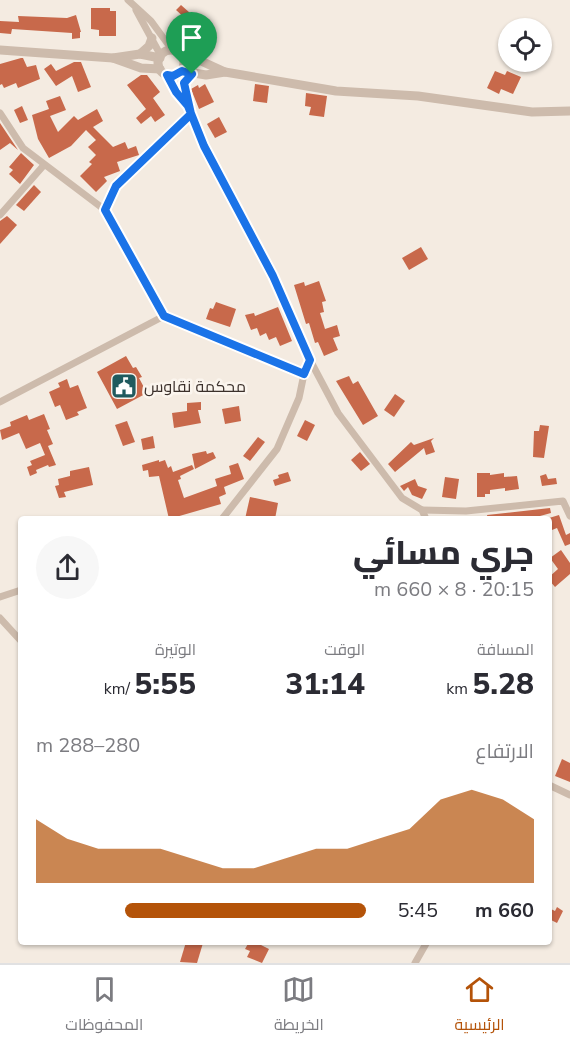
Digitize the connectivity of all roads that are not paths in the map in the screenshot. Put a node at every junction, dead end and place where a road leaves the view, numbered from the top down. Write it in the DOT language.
graph roads {
  1 [pos="130,3"];
  2 [pos="152,38"];
  3 [pos="0,50"];
  4 [pos="173,51"];
  5 [pos="140,54"];
  6 [pos="160,57"];
  7 [pos="113,58"];
  8 [pos="183,58"];
  9 [pos="164,72"];
  10 [pos="181,72"];
  11 [pos="225,72"];
  12 [pos="192,74"];
  13 [pos="184,83"];
  14 [pos="189,110"];
  15 [pos="570,111"];
  16 [pos="0,113"];
  17 [pos="44,165"];
  18 [pos="105,210"];
  19 [pos="0,215"];
  20 [pos="164,316"];
  21 [pos="310,360"];
  22 [pos="304,374"];
  23 [pos="0,402"];
  24 [pos="422,510"];
  25 [pos="224,516"];
  26 [pos="425,516"];
  27 [pos="570,516"];
  28 [pos="18,591"];
  29 [pos="0,597"];
  30 [pos="0,618"];
  31 [pos="18,638"];
  32 [pos="552,786"];
  33 [pos="570,795"];
  34 [pos="426,945"];
  35 [pos="415,963"];
  1 -- 2 [label="street"];
  1 -- 4 [label="street"];
  2 -- 5 [label="street"];
  2 -- 6 [label="street"];
  3 -- 7 [label="street"];
  4 -- 6 [label="street"];
  4 -- 8 [label="street"];
  5 -- 6 [label="street"];
  5 -- 7 [label="street"];
  6 -- 9 [label="street"];
  7 -- 9 [label="street"];
  8 -- 10 [label="street"];
  8 -- 11 [label="street"];
  9 -- 10 [label="street"];
  9 -- 14 [label="street"];
  10 -- 12 [label="street"];
  10 -- 13 [label="street"];
  11 -- 12 [label="street"];
  11 -- 15 [label="street"];
  12 -- 13 [label="street"];
  13 -- 14 [label="street"];
  14 -- 18 [label="street"];
  14 -- 21 [label="street"];
  16 -- 17 [label="street"];
  17 -- 18 [label="street"];
  17 -- 19 [label="street"];
  18 -- 20 [label="street"];
  20 -- 22 [label="street"];
  20 -- 23 [label="street"];
  21 -- 22 [label="street"];
  21 -- 24 [label="street"];
  22 -- 25 [label="street"];
  24 -- 26 [label="street"];
  24 -- 27 [label="street"];
  28 -- 29 [label="street"];
  30 -- 31 [label="street"];
  32 -- 33 [label="street"];
  34 -- 35 [label="street"];
}
